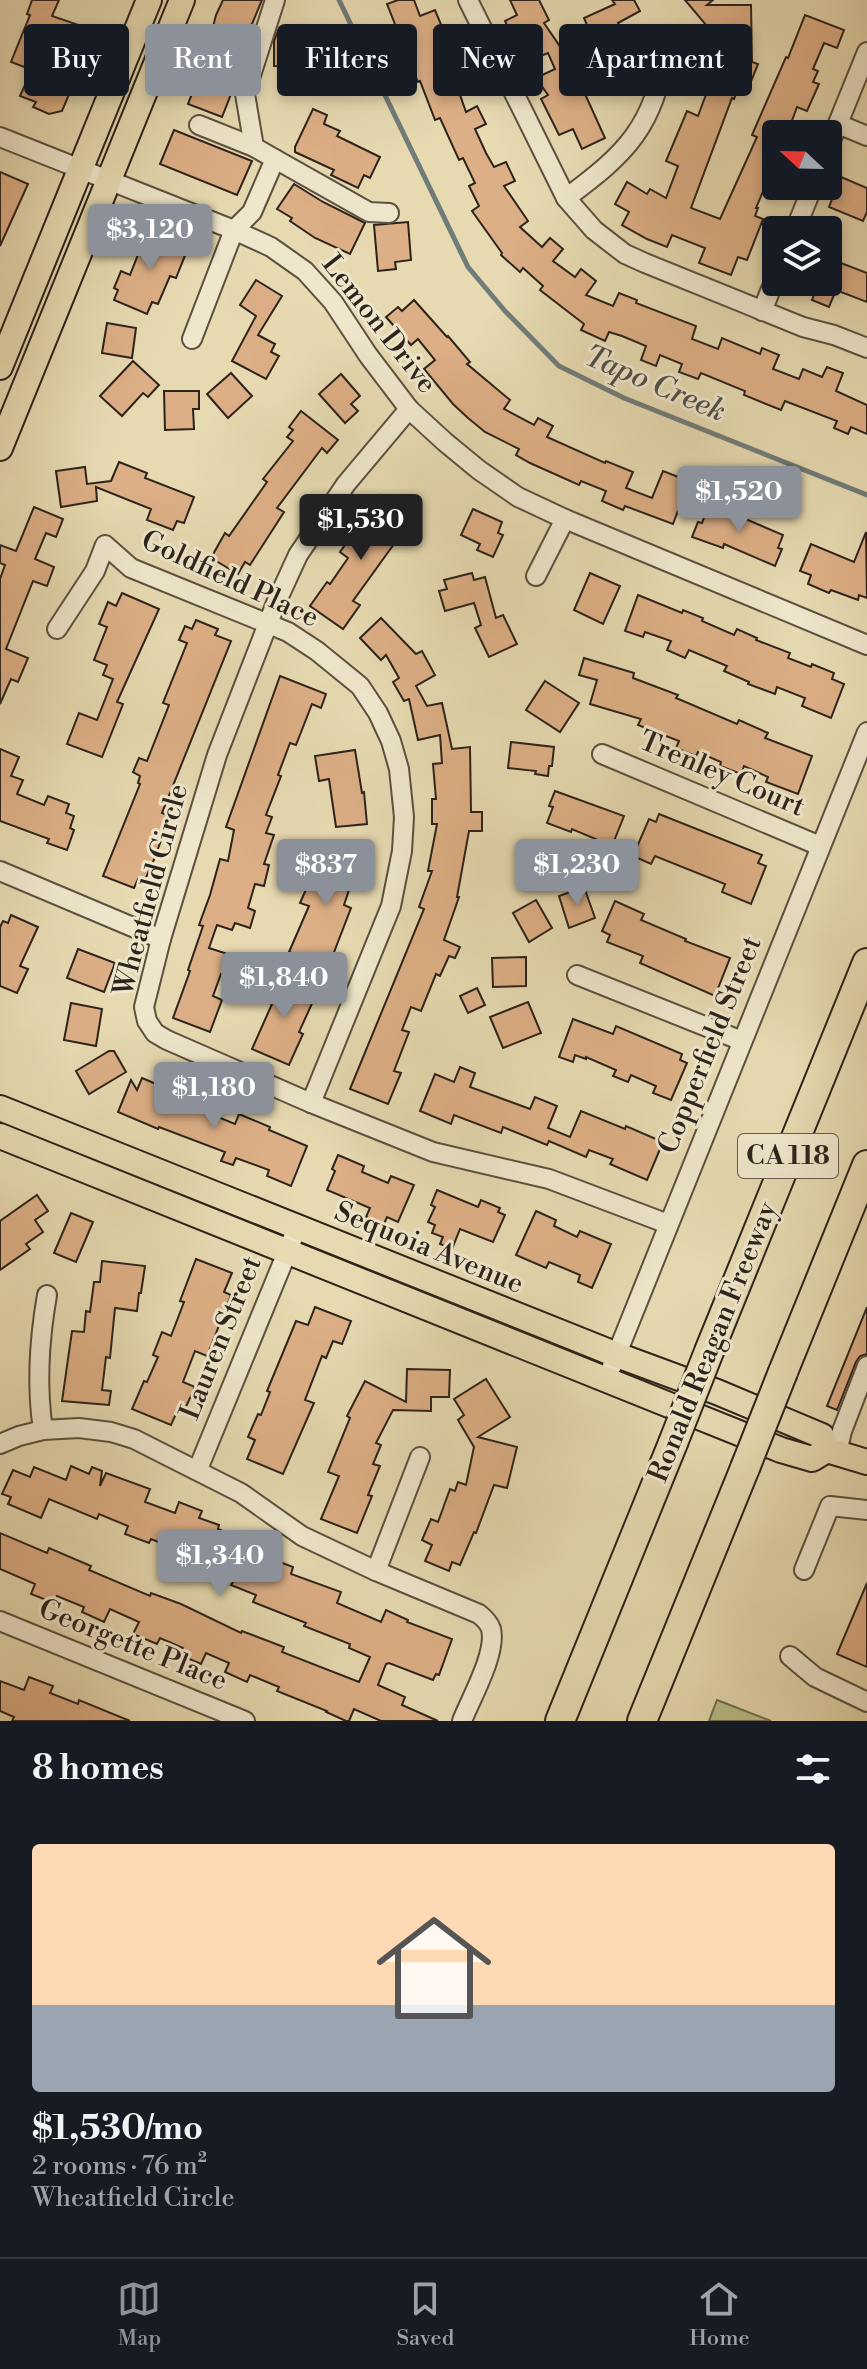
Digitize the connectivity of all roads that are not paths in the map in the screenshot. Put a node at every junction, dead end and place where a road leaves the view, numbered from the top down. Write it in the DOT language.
graph roads {
  1 [pos="149,0"];
  2 [pos="182,0"];
  3 [pos="275,0"];
  4 [pos="468,0"];
  5 [pos="867,52"];
  6 [pos="656,96"];
  7 [pos="840,120"];
  8 [pos="199,125"];
  9 [pos="842,126"];
  10 [pos="867,136"];
  11 [pos="0,137"];
  12 [pos="254,147"];
  13 [pos="275,159"];
  14 [pos="79,169"];
  15 [pos="108,179"];
  16 [pos="566,198"];
  17 [pos="389,213"];
  18 [pos="234,230"];
  19 [pos="768,296"];
  20 [pos="762,311"];
  21 [pos="192,339"];
  22 [pos="867,348"];
  23 [pos="0,367"];
  24 [pos="409,409"];
  25 [pos="0,448"];
  26 [pos="565,519"];
  27 [pos="536,576"];
  28 [pos="269,624"];
  29 [pos="57,629"];
  30 [pos="867,645"];
  31 [pos="867,732"];
  32 [pos="602,754"];
  33 [pos="820,846"];
  34 [pos="0,871"];
  35 [pos="161,939"];
  36 [pos="867,963"];
  37 [pos="577,975"];
  38 [pos="742,1041"];
  39 [pos="311,1103"];
  40 [pos="0,1108"];
  41 [pos="0,1136"];
  42 [pos="867,1165"];
  43 [pos="668,1224"];
  44 [pos="297,1228"];
  45 [pos="287,1251"];
  46 [pos="47,1295"];
  47 [pos="617,1355"];
  48 [pos="867,1366"];
  49 [pos="606,1380"];
  50 [pos="43,1430"];
  51 [pos="0,1444"];
  52 [pos="832,1452"];
  53 [pos="420,1457"];
  54 [pos="867,1462"];
  55 [pos="198,1469"];
  56 [pos="867,1510"];
  57 [pos="804,1570"];
  58 [pos="376,1571"];
  59 [pos="0,1621"];
  60 [pos="790,1656"];
  61 [pos="867,1702"];
  62 [pos="200,1713"];
  63 [pos="245,1721"];
  64 [pos="462,1721"];
  65 [pos="560,1721"];
  66 [pos="642,1721"];
  1 -- 14 [label="main road"];
  2 -- 15 [label="main road"];
  3 -- 12 [label="street"];
  4 -- 16 [label="street"];
  5 -- 7 [label="street"];
  6 -- 16 [label="street"];
  8 -- 12 [label="street"];
  9 -- 10 [label="street"];
  11 -- 14 [label="street, Lemon Drive"];
  12 -- 13 [label="street"];
  13 -- 17 [label="street"];
  13 -- 18 [label="street"];
  14 -- 15 [label="street, Lemon Drive"];
  14 -- 23 [label="main road"];
  15 -- 18 [label="street, Lemon Drive"];
  15 -- 25 [label="main road"];
  16 -- 20 [label="street"];
  18 -- 21 [label="street"];
  18 -- 24 [label="street, Lemon Drive"];
  19 -- 20 [label="street"];
  20 -- 22 [label="street"];
  24 -- 26 [label="street, Lemon Drive"];
  24 -- 28 [label="street, Wheatfield Circle"];
  26 -- 27 [label="street"];
  26 -- 30 [label="street, Lemon Drive"];
  28 -- 29 [label="street, Goldfield Place"];
  28 -- 35 [label="street, Wheatfield Circle"];
  28 -- 39 [label="street, Goldfield Place"];
  31 -- 33 [label="street, Copperfield Street"];
  32 -- 33 [label="street, Trenley Court"];
  33 -- 38 [label="street, Copperfield Street"];
  34 -- 35 [label="street"];
  35 -- 39 [label="street, Wheatfield Circle"];
  36 -- 65 [label="highway, Ronald Reagan Freeway / CA 118, bridge"];
  37 -- 38 [label="street"];
  38 -- 43 [label="street, Copperfield Street"];
  39 -- 43 [label="street, Wheatfield Circle"];
  40 -- 44 [label="main road, Sequoia Avenue"];
  41 -- 45 [label="main road, Sequoia Avenue"];
  42 -- 66 [label="highway, CA 118, bridge"];
  43 -- 47 [label="street, Copperfield Street"];
  44 -- 45 [label="street, Lauren Street"];
  44 -- 47 [label="main road, Sequoia Avenue"];
  45 -- 49 [label="main road, Sequoia Avenue"];
  45 -- 55 [label="street, Lauren Street"];
  46 -- 50 [label="street"];
  47 -- 49 [label="street, Copperfield Street"];
  47 -- 52 [label="main road, Sequoia Avenue"];
  48 -- 52 [label="street"];
  49 -- 52 [label="main road, Sequoia Avenue"];
  50 -- 51 [label="street"];
  50 -- 55 [label="street"];
  52 -- 54 [label="main road, Sequoia Avenue"];
  53 -- 58 [label="street"];
  55 -- 58 [label="street"];
  56 -- 57 [label="street"];
  58 -- 64 [label="street"];
  59 -- 62 [label="street, Georgette Place"];
  60 -- 61 [label="street"];
  62 -- 63 [label="street, Georgette Place"];
}
